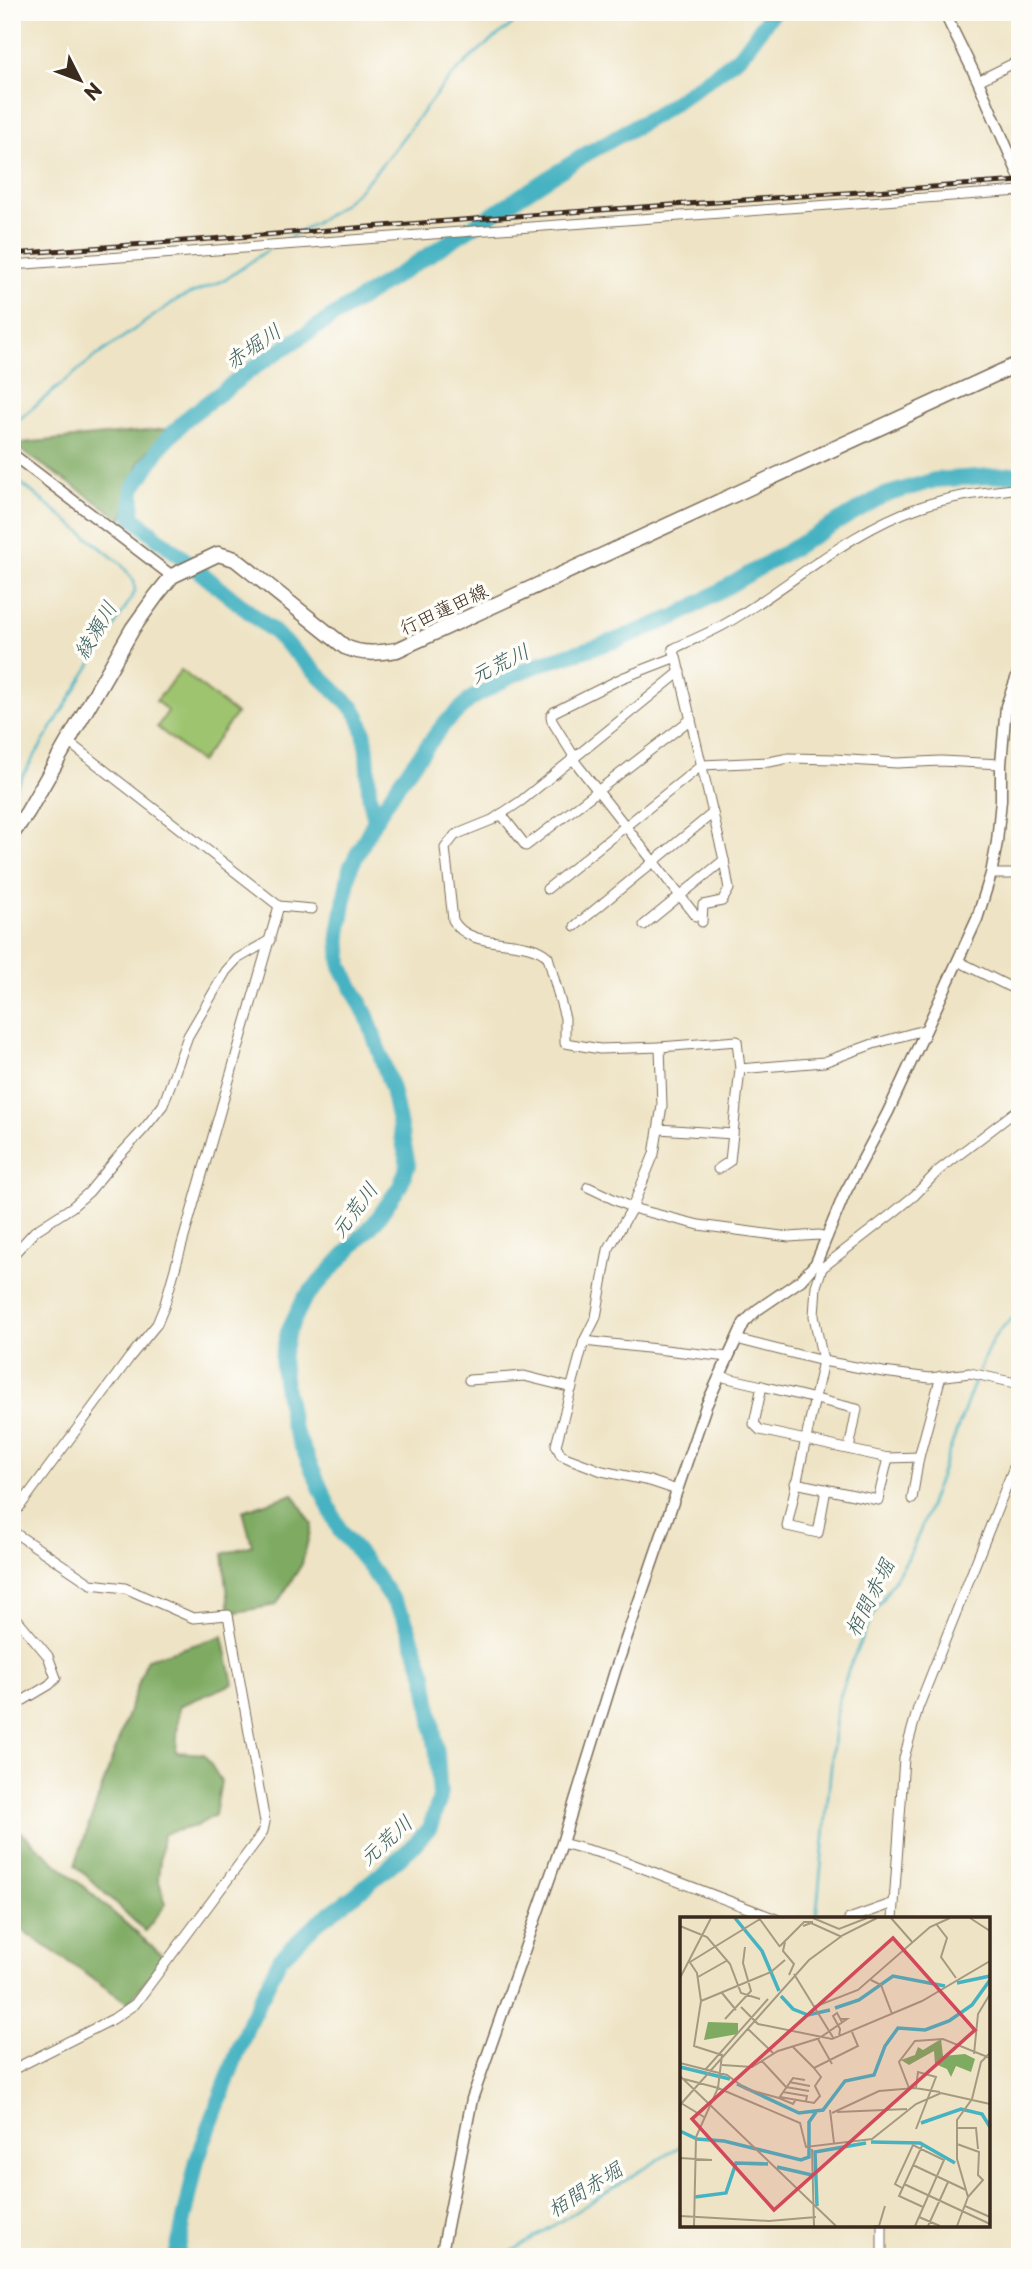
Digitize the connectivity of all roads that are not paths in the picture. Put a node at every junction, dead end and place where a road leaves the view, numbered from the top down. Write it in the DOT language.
graph roads {
  1 [pos="944,12"];
  2 [pos="1020,60"];
  3 [pos="978,81"];
  4 [pos="1020,178"];
  5 [pos="1020,191"];
  6 [pos="12,265"];
  7 [pos="1020,363"];
  8 [pos="12,454"];
  9 [pos="1020,488"];
  10 [pos="175,575"];
  11 [pos="676,657"];
  12 [pos="1020,668"];
  13 [pos="680,672"];
  14 [pos="691,719"];
  15 [pos="67,741"];
  16 [pos="573,758"];
  17 [pos="1002,764"];
  18 [pos="702,765"];
  19 [pos="597,790"];
  20 [pos="713,813"];
  21 [pos="502,814"];
  22 [pos="626,826"];
  23 [pos="12,834"];
  24 [pos="724,860"];
  25 [pos="654,862"];
  26 [pos="991,874"];
  27 [pos="1020,874"];
  28 [pos="547,889"];
  29 [pos="680,895"];
  30 [pos="279,906"];
  31 [pos="312,909"];
  32 [pos="644,925"];
  33 [pos="575,926"];
  34 [pos="270,940"];
  35 [pos="958,961"];
  36 [pos="1020,992"];
  37 [pos="924,1030"];
  38 [pos="660,1047"];
  39 [pos="740,1069"];
  40 [pos="1020,1108"];
  41 [pos="659,1129"];
  42 [pos="733,1134"];
  43 [pos="718,1169"];
  44 [pos="588,1187"];
  45 [pos="632,1208"];
  46 [pos="827,1237"];
  47 [pos="12,1256"];
  48 [pos="819,1265"];
  49 [pos="736,1339"];
  50 [pos="584,1341"];
  51 [pos="728,1357"];
  52 [pos="823,1361"];
  53 [pos="719,1376"];
  54 [pos="941,1376"];
  55 [pos="469,1380"];
  56 [pos="1020,1384"];
  57 [pos="762,1386"];
  58 [pos="572,1388"];
  59 [pos="814,1398"];
  60 [pos="807,1440"];
  61 [pos="849,1449"];
  62 [pos="1020,1452"];
  63 [pos="919,1457"];
  64 [pos="888,1458"];
  65 [pos="795,1483"];
  66 [pos="826,1489"];
  67 [pos="677,1490"];
  68 [pos="912,1499"];
  69 [pos="12,1517"];
  70 [pos="12,1531"];
  71 [pos="12,1613"];
  72 [pos="12,1707"];
  73 [pos="562,1843"];
  74 [pos="894,1903"];
  75 [pos="771,1917"];
  76 [pos="855,1917"];
  77 [pos="893,1917"];
  78 [pos="12,2070"];
  79 [pos="881,2227"];
  80 [pos="441,2257"];
  81 [pos="882,2257"];
  1 -- 3 [label="street"];
  2 -- 3 [label="street"];
  3 -- 4 [label="street"];
  5 -- 6 [label="street"];
  7 -- 10 [label="main road, 行田蓮田線"];
  8 -- 10 [label="street"];
  9 -- 11 [label="street"];
  10 -- 15 [label="main road, 行田蓮田線"];
  11 -- 13 [label="street"];
  11 -- 16 [label="street"];
  12 -- 17 [label="street"];
  13 -- 14 [label="street"];
  13 -- 16 [label="street"];
  14 -- 18 [label="street"];
  14 -- 19 [label="street"];
  15 -- 23 [label="main road, 行田蓮田線"];
  15 -- 30 [label="street"];
  16 -- 19 [label="street"];
  16 -- 21 [label="street"];
  17 -- 18 [label="street"];
  17 -- 26 [label="street"];
  18 -- 20 [label="street"];
  18 -- 22 [label="street"];
  19 -- 21 [label="street"];
  19 -- 22 [label="street"];
  20 -- 24 [label="street"];
  20 -- 25 [label="street"];
  21 -- 38 [label="street"];
  22 -- 25 [label="street"];
  22 -- 28 [label="street"];
  24 -- 29 [label="street"];
  24 -- 29 [label="street"];
  25 -- 29 [label="street"];
  25 -- 33 [label="street"];
  26 -- 27 [label="street"];
  26 -- 35 [label="street"];
  29 -- 32 [label="street"];
  30 -- 31 [label="street"];
  30 -- 34 [label="street"];
  34 -- 47 [label="street"];
  34 -- 69 [label="street"];
  35 -- 36 [label="street"];
  35 -- 37 [label="street"];
  37 -- 39 [label="street"];
  37 -- 46 [label="street"];
  38 -- 39 [label="street"];
  38 -- 41 [label="street"];
  39 -- 42 [label="street"];
  40 -- 48 [label="street"];
  41 -- 42 [label="street"];
  41 -- 45 [label="street"];
  42 -- 43 [label="street"];
  44 -- 45 [label="street"];
  45 -- 46 [label="street"];
  45 -- 50 [label="street"];
  46 -- 48 [label="street"];
  48 -- 49 [label="street"];
  48 -- 52 [label="street"];
  49 -- 51 [label="street"];
  49 -- 52 [label="street"];
  50 -- 51 [label="street"];
  50 -- 58 [label="street"];
  51 -- 53 [label="street"];
  52 -- 54 [label="street"];
  52 -- 59 [label="street"];
  53 -- 57 [label="street"];
  53 -- 67 [label="street"];
  54 -- 56 [label="street"];
  54 -- 63 [label="street"];
  55 -- 58 [label="street"];
  57 -- 59 [label="street"];
  57 -- 60 [label="street"];
  58 -- 67 [label="street"];
  59 -- 60 [label="street"];
  59 -- 61 [label="street"];
  60 -- 61 [label="street"];
  60 -- 65 [label="street"];
  61 -- 64 [label="street"];
  62 -- 74 [label="street"];
  63 -- 64 [label="street"];
  63 -- 68 [label="street"];
  64 -- 66 [label="street"];
  65 -- 66 [label="street"];
  65 -- 66 [label="street"];
  67 -- 73 [label="street"];
  70 -- 78 [label="street"];
  71 -- 72 [label="street"];
  73 -- 75 [label="street"];
  73 -- 80 [label="street"];
  74 -- 76 [label="street"];
  74 -- 77 [label="street"];
  79 -- 81 [label="street"];
}
